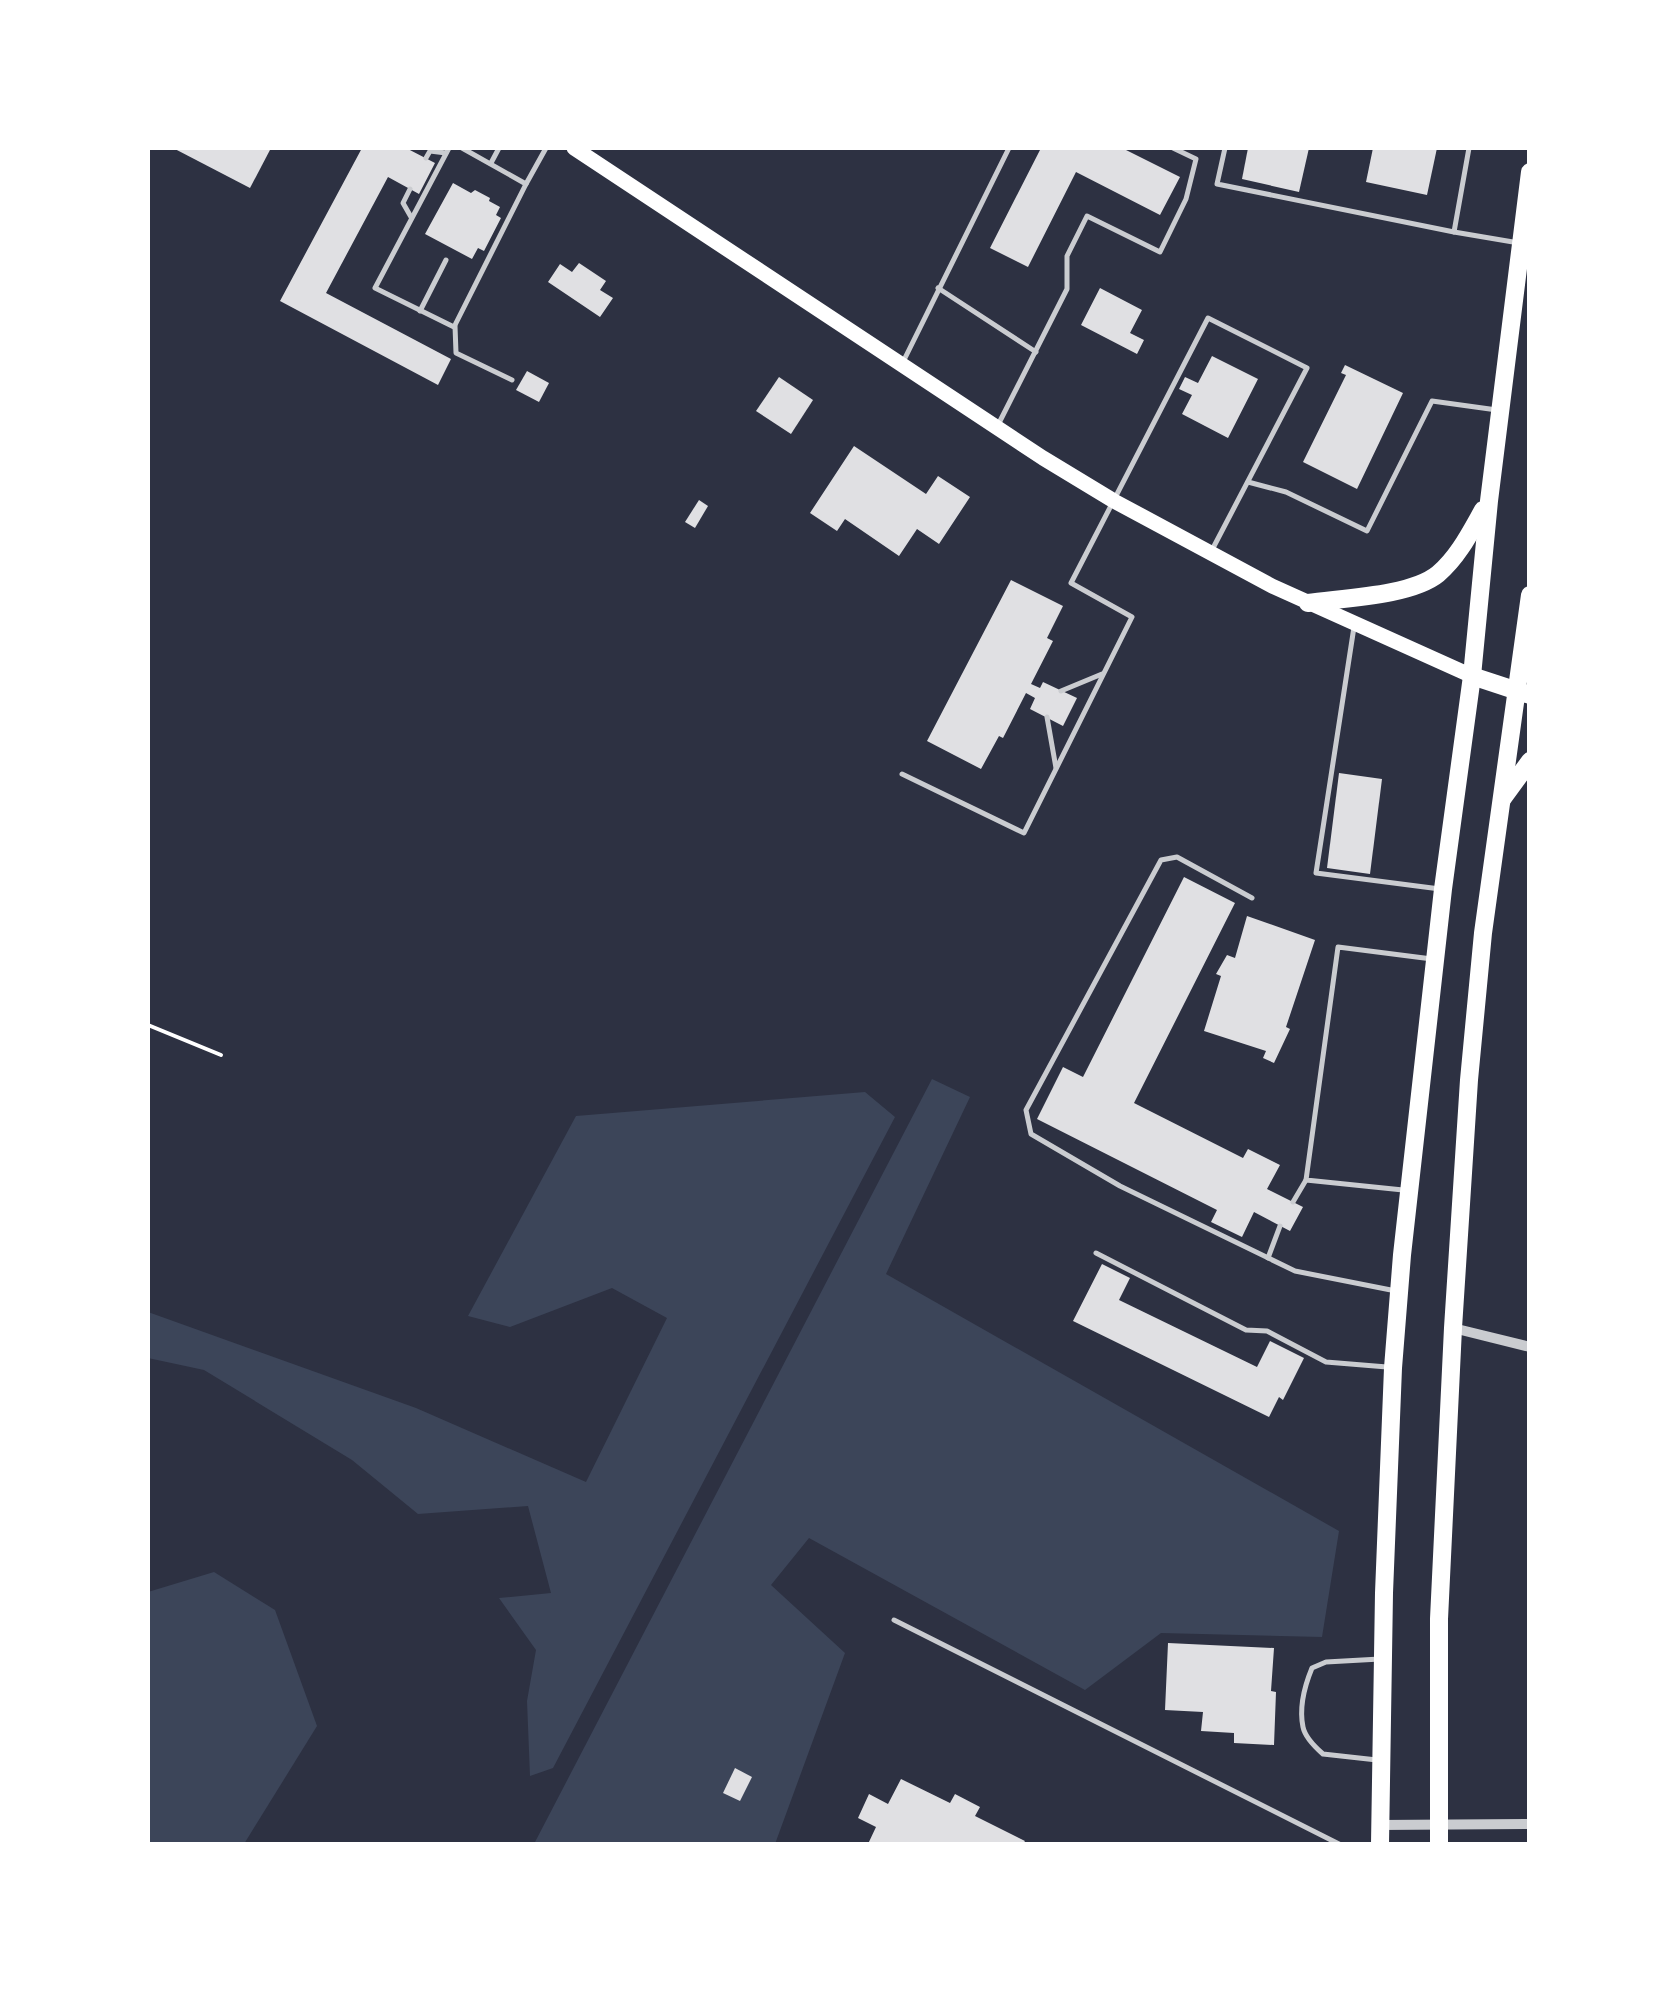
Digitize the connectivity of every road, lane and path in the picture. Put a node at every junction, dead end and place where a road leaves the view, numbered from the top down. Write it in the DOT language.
graph roads {
  1 [pos="462,148"];
  2 [pos="499,148"];
  3 [pos="546,148"];
  4 [pos="574,148"];
  5 [pos="1009,148"];
  6 [pos="1173,148"];
  7 [pos="1226,148"];
  8 [pos="1469,148"];
  9 [pos="447,150"];
  10 [pos="426,158"];
  11 [pos="491,164"];
  12 [pos="1530,172"];
  13 [pos="526,184"];
  14 [pos="410,189"];
  15 [pos="411,218"];
  16 [pos="1454,232"];
  17 [pos="1520,243"];
  18 [pos="446,260"];
  19 [pos="938,288"];
  20 [pos="420,310"];
  21 [pos="455,326"];
  22 [pos="1036,352"];
  23 [pos="901,364"];
  24 [pos="512,380"];
  25 [pos="1500,411"];
  26 [pos="997,428"];
  27 [pos="1248,482"];
  28 [pos="1114,501"];
  29 [pos="1488,501"];
  30 [pos="1210,554"];
  31 [pos="1530,595"];
  32 [pos="1308,603"];
  33 [pos="1354,624"];
  34 [pos="1104,672"];
  35 [pos="1472,676"];
  36 [pos="1061,690"];
  37 [pos="1523,692"];
  38 [pos="1046,718"];
  39 [pos="1530,761"];
  40 [pos="1056,768"];
  41 [pos="902,774"];
  42 [pos="1500,802"];
  43 [pos="1443,889"];
  44 [pos="1252,898"];
  45 [pos="1435,960"];
  46 [pos="148,1025"];
  47 [pos="221,1055"];
  48 [pos="1306,1180"];
  49 [pos="1410,1191"];
  50 [pos="1293,1202"];
  51 [pos="1280,1226"];
  52 [pos="1096,1254"];
  53 [pos="1268,1258"];
  54 [pos="1400,1292"];
  55 [pos="1453,1328"];
  56 [pos="1530,1347"];
  57 [pos="1393,1368"];
  58 [pos="894,1620"];
  59 [pos="1383,1659"];
  60 [pos="1381,1760"];
  61 [pos="1438,1824"];
  62 [pos="1530,1824"];
  63 [pos="1379,1825"];
  64 [pos="1339,1844"];
  65 [pos="1380,1844"];
  66 [pos="1440,1844"];
  1 -- 11 [label="lane"];
  2 -- 11 [label="lane"];
  3 -- 13 [label="lane"];
  4 -- 23 [label="main road"];
  5 -- 19 [label="lane"];
  6 -- 22 [label="lane"];
  7 -- 16 [label="lane"];
  8 -- 16 [label="lane"];
  9 -- 10 [label="lane"];
  9 -- 15 [label="lane"];
  11 -- 13 [label="lane"];
  12 -- 17 [label="highway"];
  13 -- 21 [label="lane"];
  14 -- 15 [label="lane"];
  15 -- 20 [label="lane"];
  16 -- 17 [label="lane"];
  17 -- 25 [label="highway"];
  18 -- 20 [label="lane"];
  19 -- 22 [label="lane"];
  19 -- 23 [label="lane"];
  20 -- 21 [label="lane"];
  21 -- 24 [label="lane"];
  22 -- 26 [label="lane"];
  23 -- 26 [label="main road"];
  25 -- 27 [label="lane"];
  25 -- 29 [label="highway"];
  26 -- 28 [label="main road"];
  27 -- 28 [label="lane"];
  27 -- 30 [label="lane"];
  28 -- 30 [label="main road"];
  28 -- 34 [label="lane"];
  29 -- 32 [label="highway"];
  29 -- 35 [label="highway"];
  30 -- 32 [label="main road"];
  31 -- 37 [label="highway"];
  32 -- 33 [label="main road"];
  33 -- 35 [label="main road"];
  33 -- 43 [label="lane"];
  34 -- 36 [label="lane"];
  34 -- 40 [label="lane"];
  35 -- 37 [label="highway"];
  35 -- 43 [label="highway"];
  37 -- 42 [label="highway"];
  38 -- 40 [label="lane"];
  39 -- 42 [label="highway"];
  40 -- 41 [label="lane"];
  42 -- 55 [label="highway"];
  43 -- 45 [label="highway"];
  44 -- 53 [label="lane"];
  45 -- 48 [label="lane"];
  45 -- 49 [label="highway"];
  46 -- 47 [label="path"];
  48 -- 49 [label="lane"];
  48 -- 50 [label="lane"];
  49 -- 54 [label="highway"];
  51 -- 53 [label="lane"];
  52 -- 57 [label="lane"];
  53 -- 54 [label="lane"];
  54 -- 57 [label="highway"];
  55 -- 56 [label="street"];
  55 -- 61 [label="highway"];
  57 -- 59 [label="highway"];
  58 -- 64 [label="lane"];
  59 -- 60 [label="highway"];
  59 -- 60 [label="lane"];
  60 -- 63 [label="highway"];
  61 -- 62 [label="street"];
  61 -- 63 [label="street"];
  61 -- 66 [label="highway"];
  63 -- 65 [label="highway"];
}
